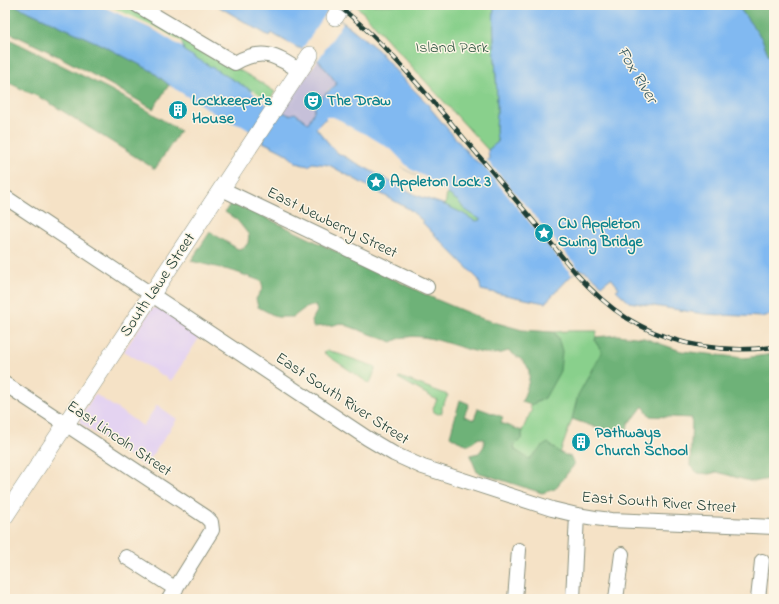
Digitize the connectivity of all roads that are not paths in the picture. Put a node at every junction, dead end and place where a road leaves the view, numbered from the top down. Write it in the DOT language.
graph roads {
  1 [pos="137,5"];
  2 [pos="310,55"];
  3 [pos="300,71"];
  4 [pos="222,189"];
  5 [pos="5,197"];
  6 [pos="427,287"];
  7 [pos="152,294"];
  8 [pos="5,384"];
  9 [pos="65,424"];
  10 [pos="577,515"];
  11 [pos="5,516"];
  12 [pos="774,527"];
  13 [pos="519,550"];
  14 [pos="622,554"];
  15 [pos="126,557"];
  16 [pos="762,561"];
  17 [pos="173,594"];
  18 [pos="515,599"];
  19 [pos="573,599"];
  20 [pos="616,599"];
  21 [pos="758,599"];
  1 -- 3 [label="street"];
  2 -- 3 [label="main road, South Lawe Street"];
  3 -- 4 [label="main road, South Lawe Street"];
  4 -- 6 [label="street, East Newberry Street"];
  4 -- 7 [label="main road, South Lawe Street"];
  5 -- 7 [label="street, East South River Street"];
  7 -- 9 [label="main road, South Lawe Street"];
  7 -- 10 [label="street, East South River Street"];
  8 -- 9 [label="street, East Lincoln Street"];
  9 -- 11 [label="main road, South Lawe Street"];
  9 -- 17 [label="street, East Lincoln Street"];
  10 -- 12 [label="street, East South River Street"];
  10 -- 19 [label="street"];
  13 -- 18 [label="street"];
  14 -- 20 [label="street"];
  15 -- 17 [label="street"];
  16 -- 21 [label="street"];
}
